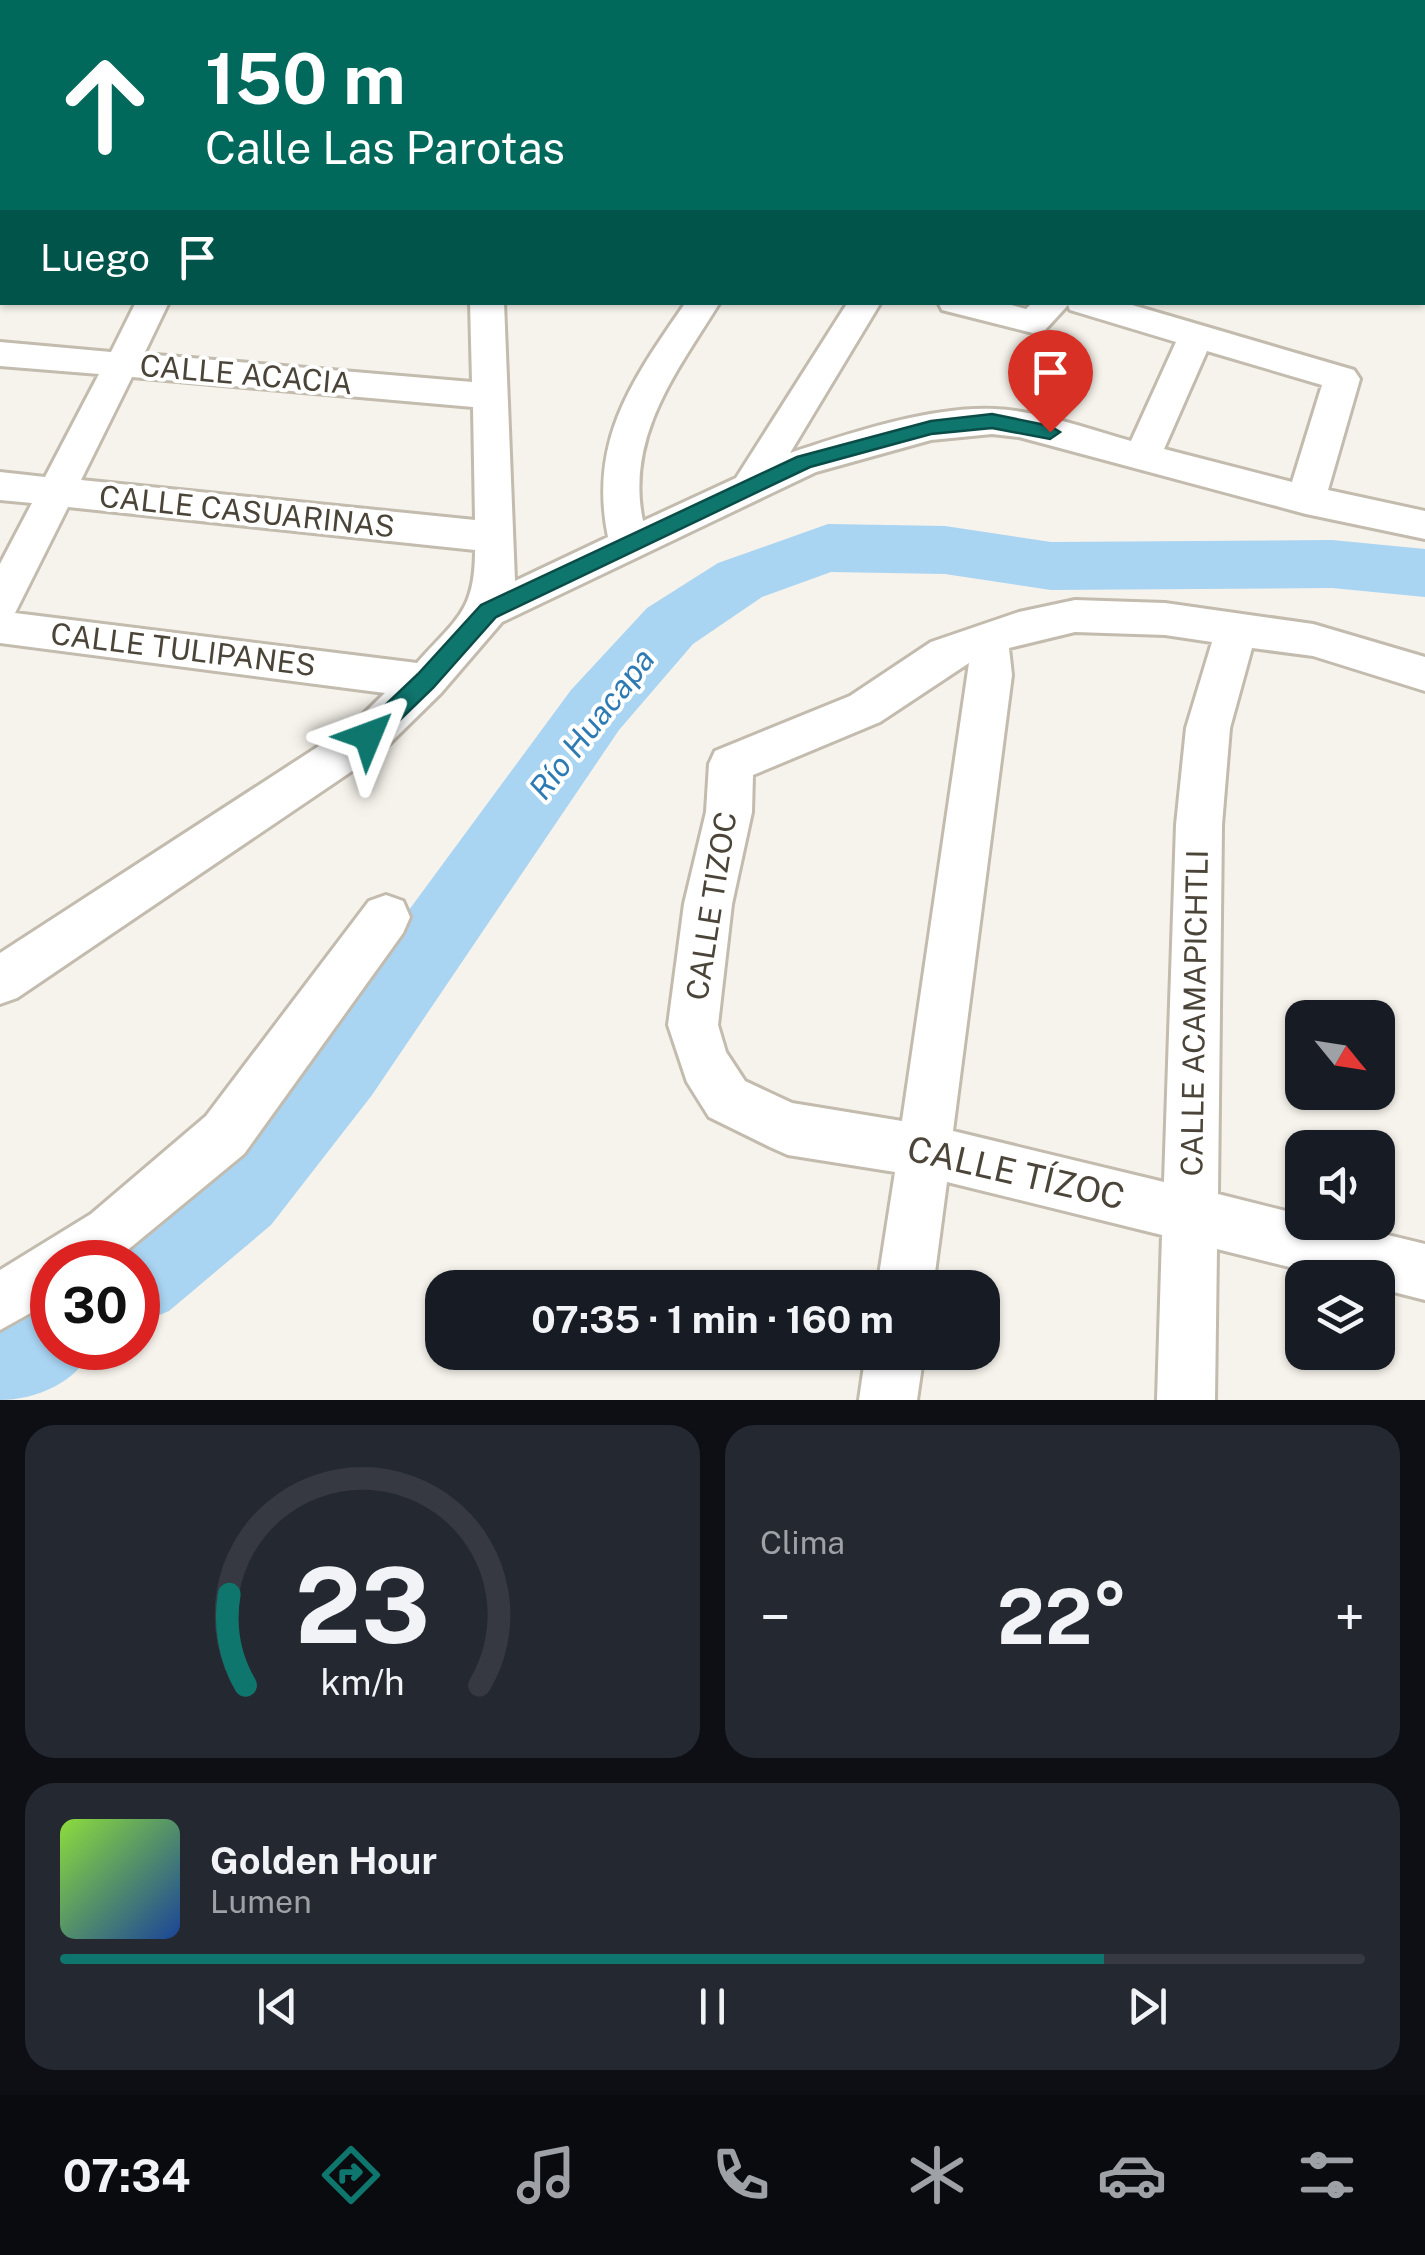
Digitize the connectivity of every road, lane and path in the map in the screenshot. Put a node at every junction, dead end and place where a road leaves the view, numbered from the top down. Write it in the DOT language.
graph roads {
  1 [pos="151,305"];
  2 [pos="487,305"];
  3 [pos="702,305"];
  4 [pos="864,305"];
  5 [pos="981,305"];
  6 [pos="1092,305"];
  7 [pos="1043,312"];
  8 [pos="1196,336"];
  9 [pos="0,354"];
  10 [pos="120,365"];
  11 [pos="492,396"];
  12 [pos="1142,458"];
  13 [pos="0,486"];
  14 [pos="749,488"];
  15 [pos="56,492"];
  16 [pos="1306,500"];
  17 [pos="1416,523"];
  18 [pos="494,537"];
  19 [pos="629,545"];
  20 [pos="0,603"];
  21 [pos="488,611"];
  22 [pos="0,627"];
  23 [pos="1236,630"];
  24 [pos="988,639"];
  25 [pos="1425,674"];
  26 [pos="426,681"];
  27 [pos="386,917"];
  28 [pos="0,982"];
  29 [pos="727,1100"];
  30 [pos="926,1151"];
  31 [pos="1190,1212"];
  32 [pos="99,1240"];
  33 [pos="908,1270"];
  34 [pos="1425,1272"];
  35 [pos="30,1283"];
  36 [pos="0,1302"];
  37 [pos="892,1370"];
  38 [pos="888,1400"];
  39 [pos="1186,1400"];
  1 -- 10 [label="street"];
  2 -- 11 [label="street"];
  3 -- 19 [label="street"];
  4 -- 14 [label="street"];
  5 -- 7 [label="street"];
  6 -- 8 [label="street"];
  8 -- 12 [label="street"];
  8 -- 16 [label="street"];
  9 -- 10 [label="street, CALLE ACACIA"];
  10 -- 11 [label="street, CALLE ACACIA"];
  10 -- 15 [label="street"];
  11 -- 18 [label="street"];
  12 -- 14 [label="street"];
  12 -- 16 [label="street"];
  13 -- 15 [label="street, CALLE CASUARINAS"];
  14 -- 19 [label="street"];
  15 -- 18 [label="street, CALLE CASUARINAS"];
  15 -- 20 [label="street"];
  16 -- 17 [label="street"];
  18 -- 21 [label="street"];
  19 -- 21 [label="street"];
  21 -- 26 [label="street"];
  22 -- 26 [label="street, CALLE TULIPANES"];
  23 -- 24 [label="street"];
  23 -- 25 [label="street"];
  23 -- 31 [label="street, CALLE ACAMAPICHTLI"];
  24 -- 29 [label="street, CALLE TIZOC"];
  24 -- 30 [label="street"];
  26 -- 28 [label="street"];
  27 -- 32 [label="street"];
  29 -- 30 [label="street, CALLE TÍZOC"];
  30 -- 31 [label="street, CALLE TÍZOC"];
  30 -- 33 [label="street"];
  31 -- 34 [label="street, CALLE TÍZOC"];
  31 -- 39 [label="street, CALLE ACAMAPICHTLI"];
  35 -- 36 [label="street"];
  37 -- 38 [label="street"];
}
